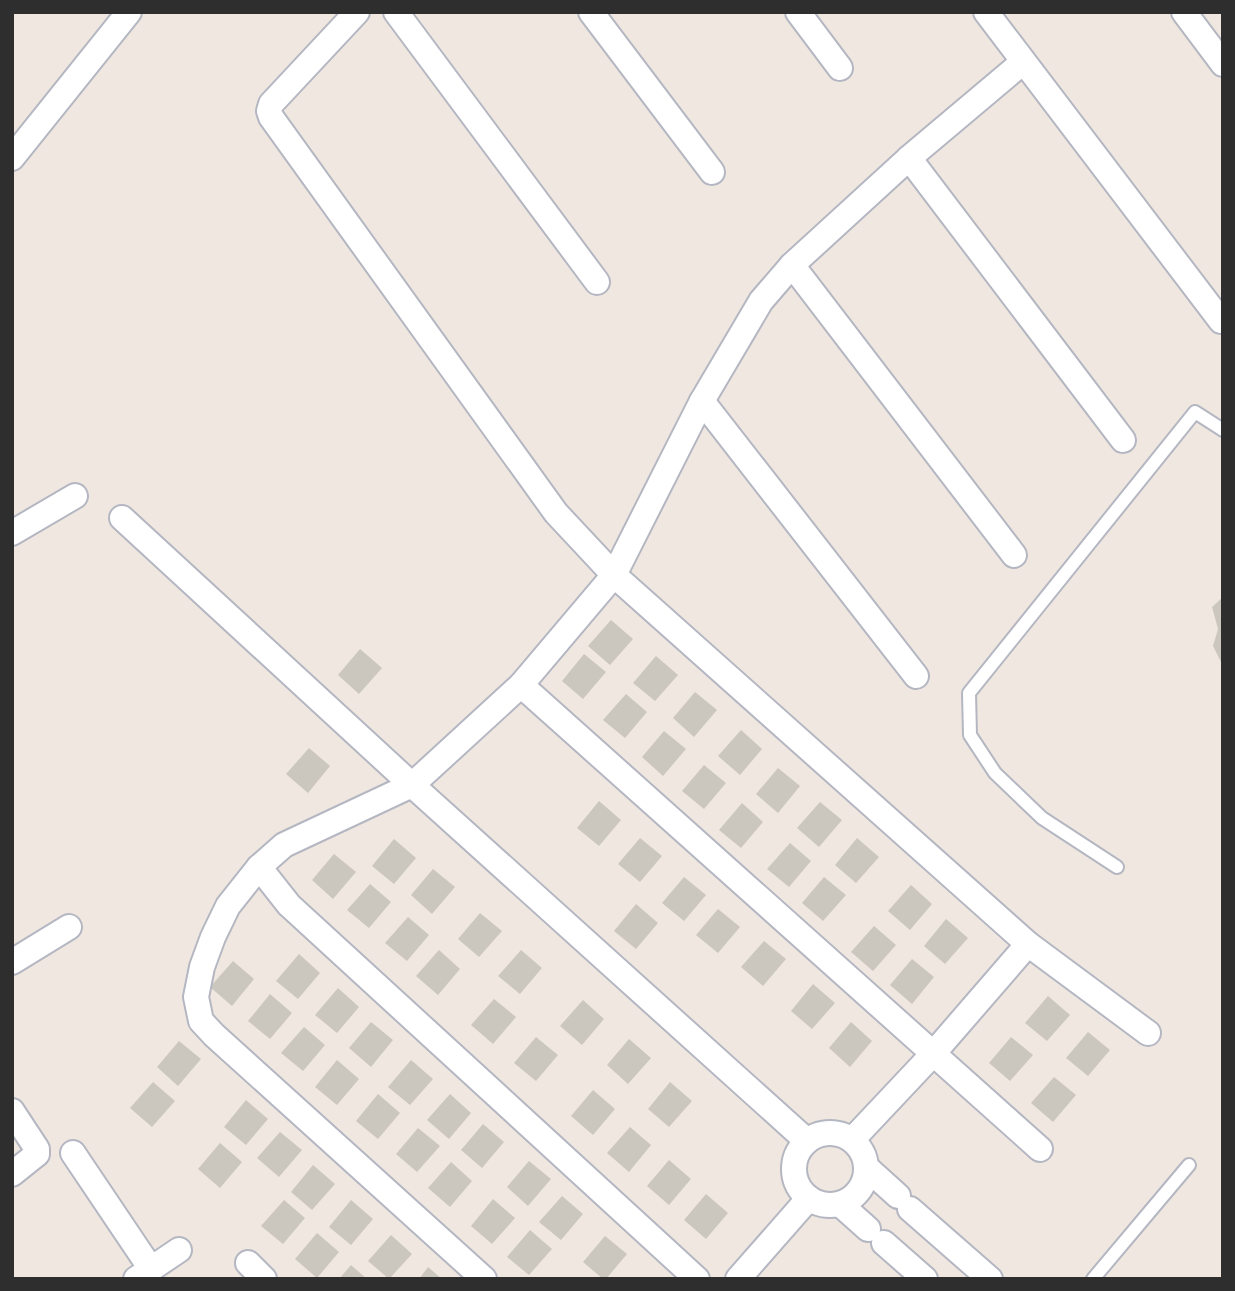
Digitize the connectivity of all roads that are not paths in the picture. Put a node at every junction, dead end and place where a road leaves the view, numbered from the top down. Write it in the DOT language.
graph roads {
  1 [pos="129,12"];
  2 [pos="357,12"];
  3 [pos="396,12"];
  4 [pos="591,12"];
  5 [pos="798,12"];
  6 [pos="986,12"];
  7 [pos="1184,12"];
  8 [pos="1023,62"];
  9 [pos="1223,64"];
  10 [pos="840,68"];
  11 [pos="12,158"];
  12 [pos="909,158"];
  13 [pos="712,172"];
  14 [pos="792,265"];
  15 [pos="597,282"];
  16 [pos="1221,321"];
  17 [pos="702,401"];
  18 [pos="1223,430"];
  19 [pos="1123,440"];
  20 [pos="75,496"];
  21 [pos="122,518"];
  22 [pos="12,533"];
  23 [pos="1014,555"];
  24 [pos="614,575"];
  25 [pos="916,676"];
  26 [pos="521,685"];
  27 [pos="412,785"];
  28 [pos="259,867"];
  29 [pos="1117,867"];
  30 [pos="69,927"];
  31 [pos="1028,944"];
  32 [pos="12,962"];
  33 [pos="1148,1033"];
  34 [pos="932,1055"];
  35 [pos="12,1111"];
  36 [pos="852,1140"];
  37 [pos="807,1141"];
  38 [pos="1040,1149"];
  39 [pos="73,1153"];
  40 [pos="1189,1165"];
  41 [pos="867,1168"];
  42 [pos="12,1174"];
  43 [pos="808,1198"];
  44 [pos="840,1204"];
  45 [pos="179,1250"];
  46 [pos="144,1274"];
  47 [pos="1095,1278"];
  48 [pos="484,1279"];
  49 [pos="697,1279"];
  50 [pos="738,1279"];
  51 [pos="925,1279"];
  52 [pos="989,1279"];
  1 -- 11 [label="street"];
  2 -- 24 [label="street"];
  3 -- 15 [label="street"];
  4 -- 13 [label="street"];
  5 -- 10 [label="street"];
  6 -- 8 [label="street"];
  7 -- 9 [label="street"];
  8 -- 12 [label="street"];
  8 -- 16 [label="street"];
  12 -- 14 [label="street"];
  12 -- 19 [label="street"];
  14 -- 17 [label="street"];
  14 -- 23 [label="street"];
  17 -- 24 [label="street"];
  17 -- 25 [label="street"];
  18 -- 29 [label="lane"];
  20 -- 22 [label="street"];
  21 -- 27 [label="street"];
  24 -- 26 [label="street"];
  24 -- 31 [label="street"];
  26 -- 27 [label="street"];
  26 -- 34 [label="street"];
  27 -- 28 [label="street"];
  27 -- 37 [label="street"];
  28 -- 48 [label="street"];
  28 -- 49 [label="street"];
  30 -- 32 [label="street"];
  31 -- 33 [label="street"];
  31 -- 34 [label="street"];
  34 -- 36 [label="street"];
  34 -- 38 [label="street"];
  35 -- 42 [label="street"];
  36 -- 37 [label="street"];
  36 -- 41 [label="street"];
  37 -- 43 [label="street"];
  39 -- 46 [label="street"];
  40 -- 47 [label="lane"];
  41 -- 44 [label="street"];
  41 -- 52 [label="street"];
  43 -- 44 [label="street"];
  43 -- 50 [label="street"];
  44 -- 51 [label="street"];
  45 -- 46 [label="street"];
}
